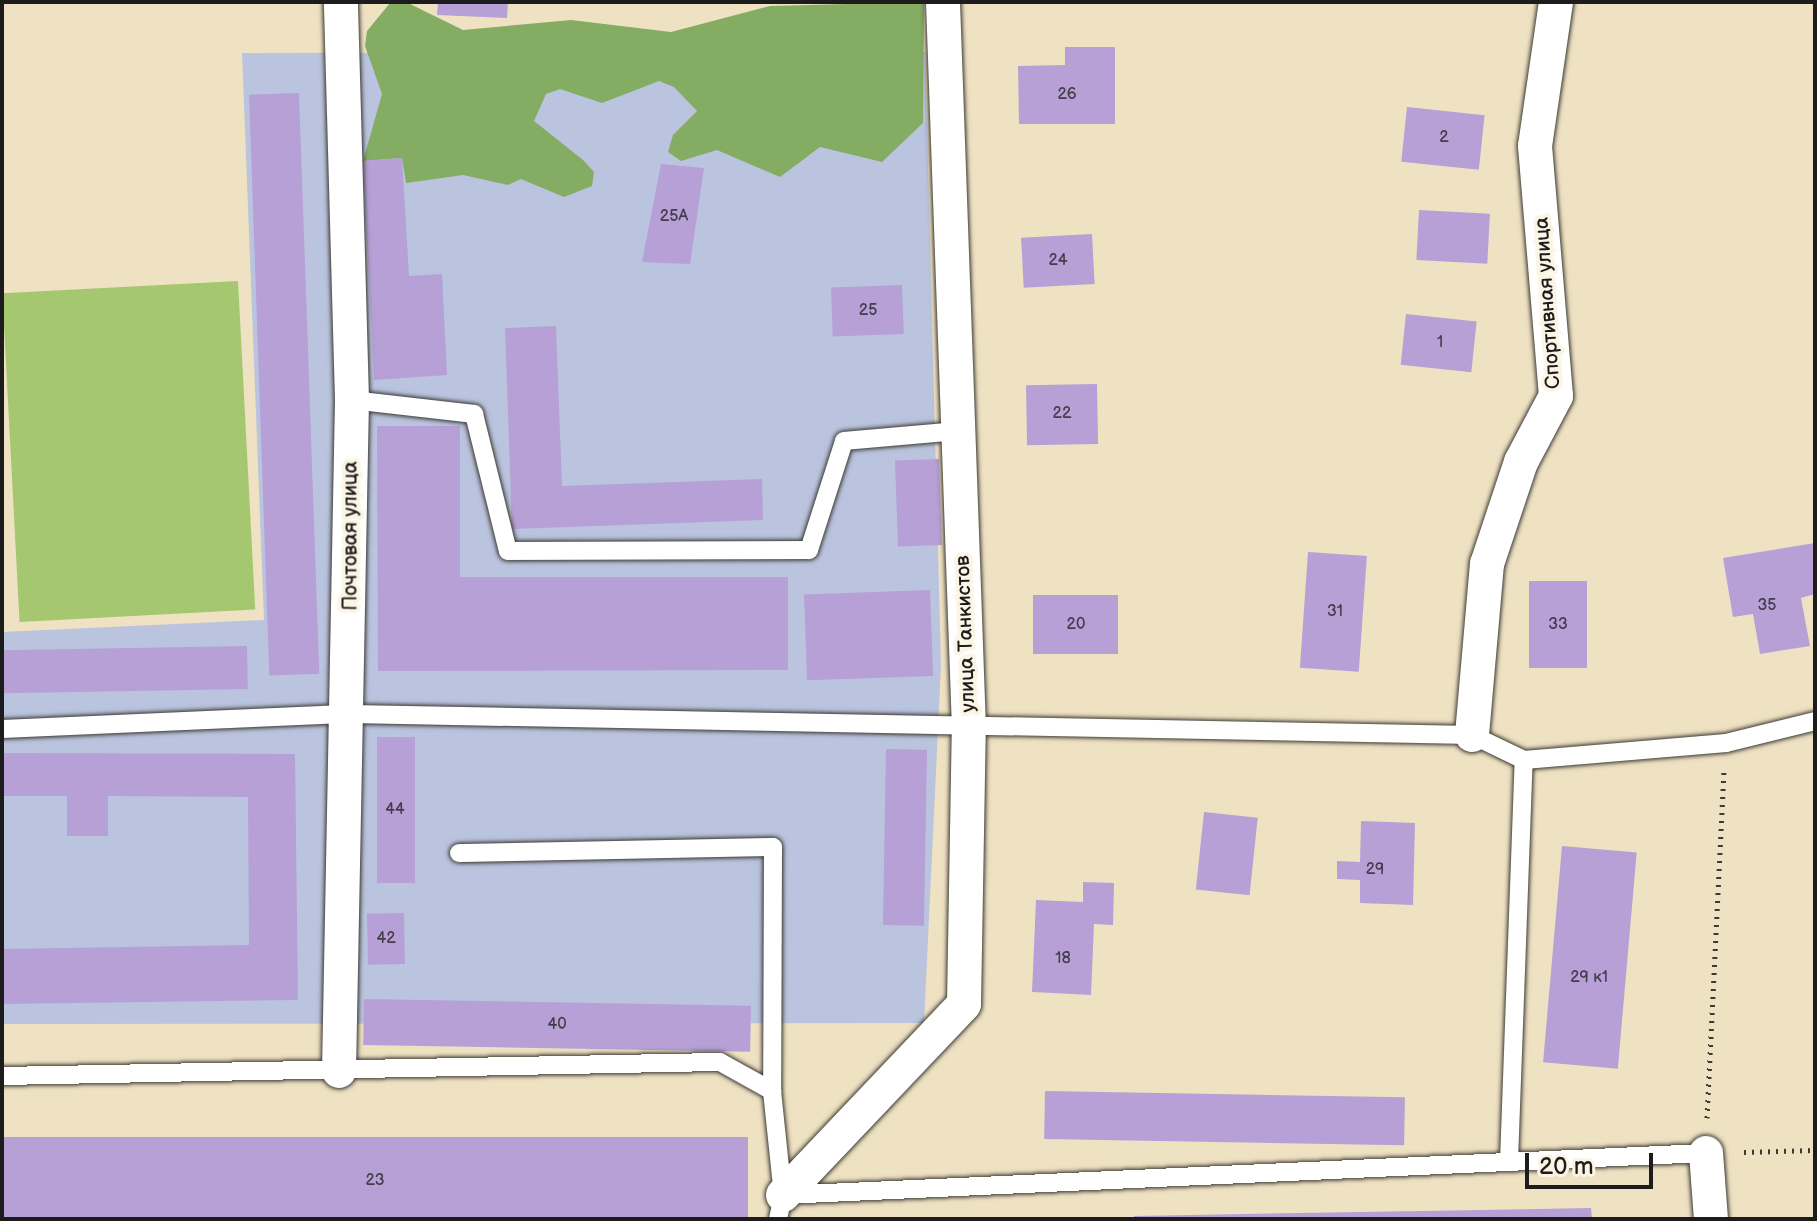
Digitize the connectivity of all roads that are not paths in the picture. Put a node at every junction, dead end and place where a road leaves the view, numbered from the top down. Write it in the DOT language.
graph roads {
  1 [pos="341,2"];
  2 [pos="943,2"];
  3 [pos="1556,2"];
  4 [pos="352,400"];
  5 [pos="958,431"];
  6 [pos="350,714"];
  7 [pos="1815,721"];
  8 [pos="2,729"];
  9 [pos="969,729"];
  10 [pos="1472,735"];
  11 [pos="1524,760"];
  12 [pos="459,853"];
  13 [pos="339,1071"];
  14 [pos="2,1076"];
  15 [pos="772,1091"];
  16 [pos="1706,1153"];
  17 [pos="1509,1161"];
  18 [pos="781,1207"];
  19 [pos="1711,1219"];
  1 -- 4 [label="street, Почтовая улица"];
  2 -- 5 [label="street, улица Танкистов"];
  3 -- 10 [label="street, Спортивная улица"];
  4 -- 5 [label="lane"];
  4 -- 6 [label="street, Почтовая улица"];
  5 -- 9 [label="street, улица Танкистов"];
  6 -- 8 [label="lane"];
  6 -- 9 [label="lane"];
  6 -- 13 [label="street, Почтовая улица"];
  7 -- 11 [label="lane"];
  9 -- 10 [label="lane"];
  9 -- 18 [label="street, улица Танкистов"];
  10 -- 11 [label="lane"];
  11 -- 17 [label="lane"];
  12 -- 15 [label="lane"];
  13 -- 14 [label="lane"];
  13 -- 15 [label="lane"];
  15 -- 18 [label="lane"];
  16 -- 17 [label="lane"];
  16 -- 19 [label="street"];
  17 -- 18 [label="lane"];
}
